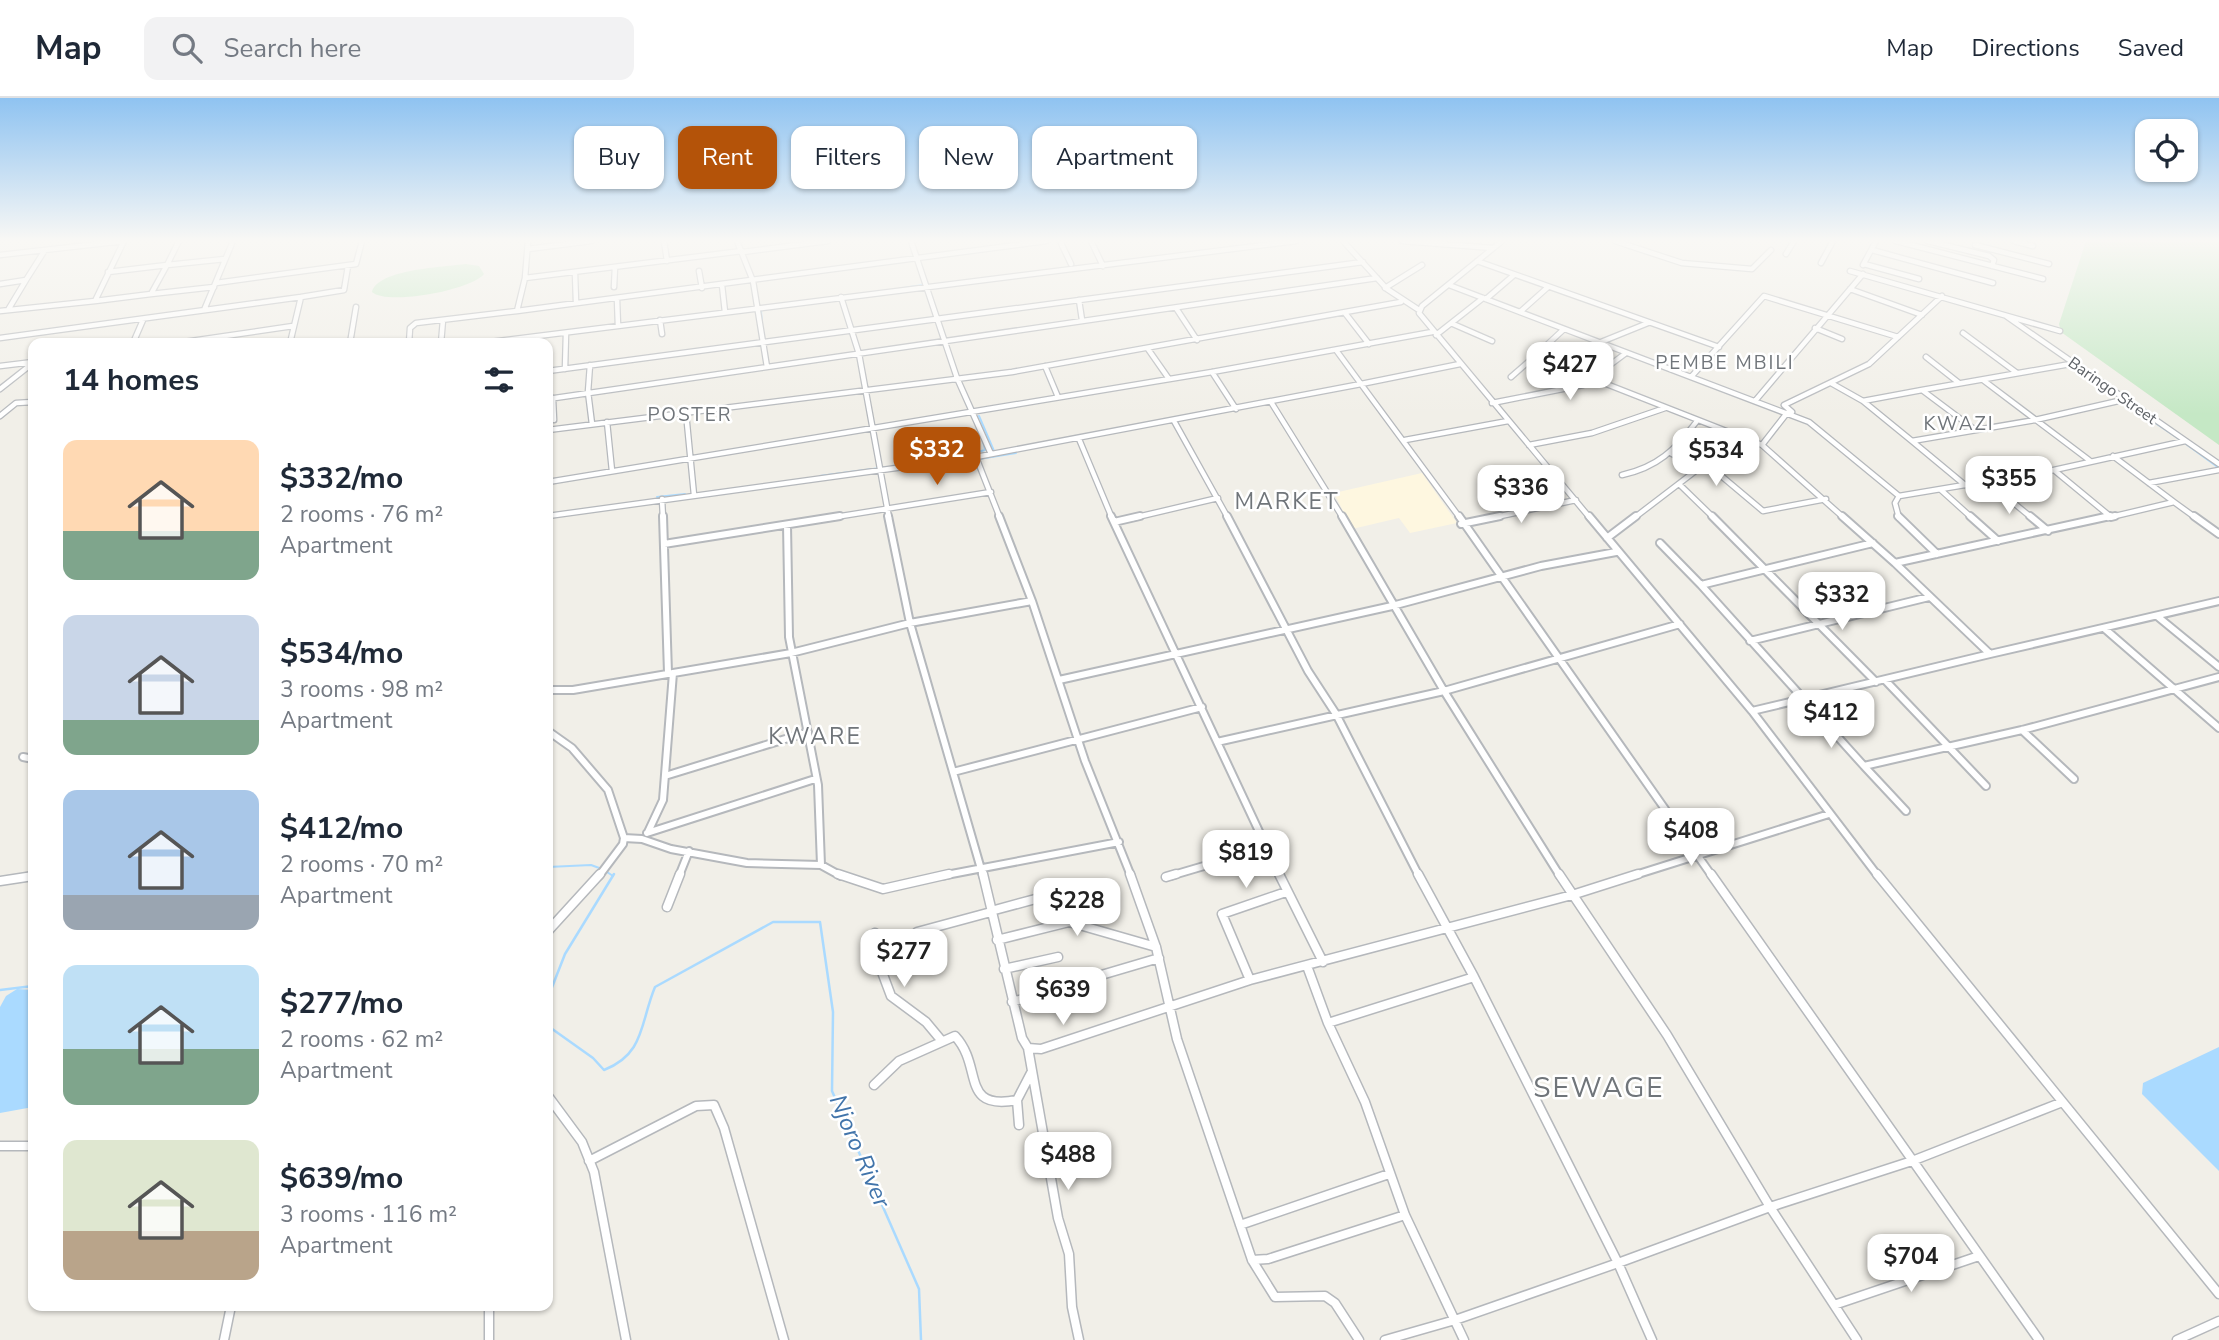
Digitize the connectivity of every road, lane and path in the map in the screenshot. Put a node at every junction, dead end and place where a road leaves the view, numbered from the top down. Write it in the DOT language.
graph roads {
  1 [pos="15,299"];
  2 [pos="111,299"];
  3 [pos="209,299"];
  4 [pos="286,299"];
  5 [pos="300,299"];
  6 [pos="520,299"];
  7 [pos="576,299"];
  8 [pos="617,299"];
  9 [pos="724,299"];
  10 [pos="756,299"];
  11 [pos="826,299"];
  12 [pos="842,299"];
  13 [pos="932,299"];
  14 [pos="1087,299"];
  15 [pos="1237,299"];
  16 [pos="1398,299"];
  17 [pos="1432,299"];
  18 [pos="1483,299"];
  19 [pos="1486,299"];
  20 [pos="1535,299"];
  21 [pos="1579,299"];
  22 [pos="1761,299"];
  23 [pos="1774,299"];
  24 [pos="1840,299"];
  25 [pos="1878,299"];
  26 [pos="1939,299"];
  27 [pos="1951,299"];
  28 [pos="1079,300"];
  29 [pos="95,301"];
  30 [pos="576,302"];
  31 [pos="1401,302"];
  32 [pos="356,307"];
  33 [pos="757,308"];
  34 [pos="1176,308"];
  35 [pos="8,310"];
  36 [pos="204,310"];
  37 [pos="1419,310"];
  38 [pos="517,311"];
  39 [pos="0,312"];
  40 [pos="725,312"];
  41 [pos="1520,312"];
  42 [pos="1345,313"];
  43 [pos="1826,314"];
  44 [pos="1922,315"];
  45 [pos="2006,316"];
  46 [pos="938,318"];
  47 [pos="143,320"];
  48 [pos="443,320"];
  49 [pos="660,320"];
  50 [pos="1082,320"];
  51 [pos="1648,323"];
  52 [pos="1453,324"];
  53 [pos="293,326"];
  54 [pos="618,326"];
  55 [pos="1815,328"];
  56 [pos="851,329"];
  57 [pos="1564,329"];
  58 [pos="2060,331"];
  59 [pos="566,333"];
  60 [pos="1434,333"];
  61 [pos="1963,333"];
  62 [pos="662,334"];
  63 [pos="228,335"];
  64 [pos="1898,337"];
  65 [pos="0,338"];
  66 [pos="135,338"];
  67 [pos="209,338"];
  68 [pos="227,338"];
  69 [pos="290,338"];
  70 [pos="350,338"];
  71 [pos="410,338"];
  72 [pos="441,338"];
  73 [pos="524,338"];
  74 [pos="1842,339"];
  75 [pos="944,340"];
  76 [pos="1197,340"];
  77 [pos="1492,341"];
  78 [pos="1600,342"];
  79 [pos="761,343"];
  80 [pos="1368,344"];
  81 [pos="1719,347"];
  82 [pos="1148,349"];
  83 [pos="1336,350"];
  84 [pos="1626,353"];
  85 [pos="859,354"];
  86 [pos="1535,356"];
  87 [pos="1926,357"];
  88 [pos="28,363"];
  89 [pos="2076,363"];
  90 [pos="1460,364"];
  91 [pos="590,365"];
  92 [pos="0,366"];
  93 [pos="28,366"];
  94 [pos="1045,366"];
  95 [pos="768,367"];
  96 [pos="565,369"];
  97 [pos="553,370"];
  98 [pos="1212,372"];
  99 [pos="2017,373"];
  100 [pos="1511,377"];
  101 [pos="1691,377"];
  102 [pos="957,378"];
  103 [pos="1168,379"];
  104 [pos="1594,379"];
  105 [pos="1983,380"];
  106 [pos="1831,383"];
  107 [pos="1959,383"];
  108 [pos="1361,384"];
  109 [pos="0,389"];
  110 [pos="864,390"];
  111 [pos="1922,390"];
  112 [pos="589,392"];
  113 [pos="1058,397"];
  114 [pos="553,398"];
  115 [pos="2127,399"];
  116 [pos="1755,401"];
  117 [pos="1863,401"];
  118 [pos="28,402"];
  119 [pos="1271,402"];
  120 [pos="1492,403"];
  121 [pos="1665,408"];
  122 [pos="1236,409"];
  123 [pos="971,411"];
  124 [pos="553,413"];
  125 [pos="686,413"];
  126 [pos="1787,413"];
  127 [pos="0,415"];
  128 [pos="1796,416"];
  129 [pos="554,420"];
  130 [pos="2035,420"];
  131 [pos="1174,421"];
  132 [pos="1508,421"];
  133 [pos="1697,421"];
  134 [pos="607,422"];
  135 [pos="592,424"];
  136 [pos="872,428"];
  137 [pos="553,429"];
  138 [pos="1974,430"];
  139 [pos="1079,439"];
  140 [pos="1405,440"];
  141 [pos="1912,441"];
  142 [pos="2185,441"];
  143 [pos="1529,445"];
  144 [pos="1762,445"];
  145 [pos="991,454"];
  146 [pos="1672,454"];
  147 [pos="2113,456"];
  148 [pos="976,457"];
  149 [pos="690,458"];
  150 [pos="2089,460"];
  151 [pos="2219,464"];
  152 [pos="1702,466"];
  153 [pos="2054,470"];
  154 [pos="2219,470"];
  155 [pos="612,471"];
  156 [pos="879,471"];
  157 [pos="1622,475"];
  158 [pos="553,481"];
  159 [pos="1987,481"];
  160 [pos="2149,483"];
  161 [pos="1679,484"];
  162 [pos="1965,485"];
  163 [pos="1941,490"];
  164 [pos="991,492"];
  165 [pos="694,495"];
  166 [pos="1899,496"];
  167 [pos="1218,498"];
  168 [pos="662,499"];
  169 [pos="1826,499"];
  170 [pos="1576,500"];
  171 [pos="2174,502"];
  172 [pos="887,509"];
  173 [pos="553,515"];
  174 [pos="2111,517"];
  175 [pos="1114,522"];
  176 [pos="1461,524"];
  177 [pos="787,525"];
  178 [pos="2048,531"];
  179 [pos="2217,531"];
  180 [pos="1607,538"];
  181 [pos="1998,541"];
  182 [pos="1660,543"];
  183 [pos="1873,543"];
  184 [pos="664,544"];
  185 [pos="1616,552"];
  186 [pos="1937,554"];
  187 [pos="1895,563"];
  188 [pos="1768,569"];
  189 [pos="1500,578"];
  190 [pos="1701,585"];
  191 [pos="1929,597"];
  192 [pos="1032,601"];
  193 [pos="2219,601"];
  194 [pos="1392,606"];
  195 [pos="2157,617"];
  196 [pos="910,623"];
  197 [pos="1680,624"];
  198 [pos="1821,624"];
  199 [pos="2105,629"];
  200 [pos="1287,630"];
  201 [pos="1750,641"];
  202 [pos="791,653"];
  203 [pos="1178,654"];
  204 [pos="1990,654"];
  205 [pos="1557,659"];
  206 [pos="2219,667"];
  207 [pos="670,673"];
  208 [pos="2219,677"];
  209 [pos="1059,680"];
  210 [pos="1885,680"];
  211 [pos="1877,682"];
  212 [pos="553,690"];
  213 [pos="2174,690"];
  214 [pos="1444,691"];
  215 [pos="1803,700"];
  216 [pos="1202,707"];
  217 [pos="1752,711"];
  218 [pos="1336,714"];
  219 [pos="2219,728"];
  220 [pos="2022,730"];
  221 [pos="808,732"];
  222 [pos="553,735"];
  223 [pos="1079,739"];
  224 [pos="1217,742"];
  225 [pos="1949,747"];
  226 [pos="23,757"];
  227 [pos="28,758"];
  228 [pos="1864,766"];
  229 [pos="953,772"];
  230 [pos="665,776"];
  231 [pos="815,779"];
  232 [pos="2074,779"];
  233 [pos="1986,786"];
  234 [pos="1906,811"];
  235 [pos="1829,814"];
  236 [pos="645,836"];
  237 [pos="624,838"];
  238 [pos="1119,842"];
  239 [pos="1265,848"];
  240 [pos="689,851"];
  241 [pos="1698,854"];
  242 [pos="821,865"];
  243 [pos="981,867"];
  244 [pos="28,877"];
  245 [pos="1166,877"];
  246 [pos="0,881"];
  247 [pos="1286,892"];
  248 [pos="1054,894"];
  249 [pos="1572,895"];
  250 [pos="667,907"];
  251 [pos="991,912"];
  252 [pos="553,926"];
  253 [pos="1447,929"];
  254 [pos="917,932"];
  255 [pos="875,933"];
  256 [pos="997,940"];
  257 [pos="1156,947"];
  258 [pos="1058,957"];
  259 [pos="1159,958"];
  260 [pos="1323,962"];
  261 [pos="1307,966"];
  262 [pos="1004,969"];
  263 [pos="1098,976"];
  264 [pos="1475,977"];
  265 [pos="1250,980"];
  266 [pos="1078,983"];
  267 [pos="1012,1002"];
  268 [pos="1170,1006"];
  269 [pos="1328,1023"];
  270 [pos="941,1040"];
  271 [pos="1028,1048"];
  272 [pos="1031,1073"];
  273 [pos="874,1085"];
  274 [pos="1017,1100"];
  275 [pos="553,1102"];
  276 [pos="2060,1103"];
  277 [pos="1019,1125"];
  278 [pos="0,1146"];
  279 [pos="28,1146"];
  280 [pos="589,1161"];
  281 [pos="1912,1161"];
  282 [pos="1389,1174"];
  283 [pos="1770,1207"];
  284 [pos="1405,1215"];
  285 [pos="1240,1225"];
  286 [pos="1979,1256"];
  287 [pos="1252,1260"];
  288 [pos="1618,1263"];
  289 [pos="2219,1294"];
  290 [pos="1834,1305"];
  291 [pos="230,1311"];
  292 [pos="489,1311"];
  293 [pos="1455,1320"];
  294 [pos="2219,1321"];
  295 [pos="224,1340"];
  296 [pos="489,1340"];
  297 [pos="626,1340"];
  298 [pos="784,1340"];
  299 [pos="1079,1340"];
  300 [pos="1359,1340"];
  301 [pos="1385,1340"];
  302 [pos="1464,1340"];
  303 [pos="1652,1340"];
  304 [pos="1857,1340"];
  305 [pos="2039,1340"];
  306 [pos="2177,1340"];
  1 -- 35 [label="street"];
  2 -- 29 [label="street"];
  3 -- 36 [label="street"];
  4 -- 36 [label="street"];
  5 -- 53 [label="street"];
  6 -- 38 [label="street"];
  7 -- 30 [label="street"];
  8 -- 38 [label="street"];
  8 -- 54 [label="street"];
  9 -- 40 [label="street"];
  10 -- 33 [label="street"];
  11 -- 33 [label="street"];
  12 -- 56 [label="street"];
  13 -- 46 [label="street"];
  14 -- 28 [label="street"];
  15 -- 34 [label="street"];
  16 -- 31 [label="street"];
  17 -- 37 [label="street"];
  18 -- 52 [label="street"];
  19 -- 41 [label="street"];
  20 -- 41 [label="street"];
  21 -- 51 [label="street"];
  22 -- 81 [label="street"];
  23 -- 43 [label="street"];
  24 -- 43 [label="street"];
  25 -- 44 [label="street"];
  26 -- 44 [label="street"];
  27 -- 45 [label="street, Baringo Street"];
  28 -- 46 [label="street"];
  28 -- 50 [label="street"];
  29 -- 35 [label="street"];
  31 -- 37 [label="street"];
  31 -- 42 [label="street"];
  32 -- 70 [label="street"];
  33 -- 40 [label="street"];
  33 -- 79 [label="street"];
  34 -- 50 [label="street"];
  34 -- 76 [label="street"];
  35 -- 39 [label="street"];
  36 -- 47 [label="street"];
  37 -- 60 [label="street"];
  38 -- 48 [label="street"];
  40 -- 49 [label="street"];
  41 -- 57 [label="street"];
  42 -- 76 [label="street"];
  42 -- 80 [label="street"];
  43 -- 55 [label="street"];
  43 -- 64 [label="street"];
  44 -- 64 [label="street"];
  45 -- 58 [label="street, Baringo Street"];
  45 -- 89 [label="street, Baringo Street"];
  46 -- 56 [label="street"];
  46 -- 75 [label="street"];
  47 -- 65 [label="street"];
  47 -- 66 [label="street"];
  48 -- 71 [label="street"];
  48 -- 72 [label="street"];
  49 -- 54 [label="street"];
  49 -- 62 [label="street"];
  50 -- 75 [label="street"];
  51 -- 78 [label="street"];
  51 -- 81 [label="street"];
  52 -- 60 [label="street"];
  52 -- 77 [label="street"];
  53 -- 63 [label="street"];
  53 -- 69 [label="street"];
  54 -- 59 [label="street"];
  55 -- 74 [label="street"];
  55 -- 116 [label="street"];
  56 -- 79 [label="street"];
  56 -- 85 [label="street"];
  57 -- 78 [label="street"];
  57 -- 86 [label="street"];
  59 -- 73 [label="street"];
  59 -- 96 [label="street"];
  60 -- 80 [label="street"];
  60 -- 90 [label="street"];
  61 -- 99 [label="street"];
  63 -- 67 [label="street"];
  63 -- 68 [label="street"];
  64 -- 106 [label="street"];
  75 -- 85 [label="street"];
  75 -- 102 [label="street"];
  76 -- 82 [label="street"];
  78 -- 84 [label="street"];
  79 -- 91 [label="street"];
  79 -- 95 [label="street"];
  80 -- 83 [label="street"];
  81 -- 101 [label="street"];
  82 -- 94 [label="street"];
  82 -- 103 [label="street"];
  83 -- 98 [label="street"];
  83 -- 108 [label="street"];
  84 -- 101 [label="street"];
  84 -- 104 [label="street"];
  85 -- 95 [label="street"];
  85 -- 110 [label="street"];
  86 -- 100 [label="street"];
  86 -- 104 [label="street"];
  87 -- 107 [label="street"];
  88 -- 92 [label="street"];
  89 -- 99 [label="street"];
  89 -- 115 [label="street, Baringo Street"];
  90 -- 108 [label="street"];
  90 -- 120 [label="street"];
  91 -- 96 [label="street"];
  91 -- 112 [label="street"];
  93 -- 109 [label="street"];
  94 -- 102 [label="street"];
  94 -- 113 [label="street"];
  95 -- 112 [label="street"];
  96 -- 97 [label="street"];
  98 -- 103 [label="street"];
  98 -- 122 [label="street"];
  99 -- 105 [label="street"];
  101 -- 116 [label="street"];
  102 -- 110 [label="street"];
  102 -- 123 [label="street"];
  103 -- 113 [label="street"];
  104 -- 120 [label="street"];
  104 -- 121 [label="street"];
  105 -- 107 [label="street"];
  105 -- 130 [label="street"];
  106 -- 117 [label="street"];
  106 -- 128 [label="street"];
  107 -- 111 [label="street"];
  108 -- 119 [label="street"];
  108 -- 140 [label="street"];
  110 -- 125 [label="street"];
  110 -- 136 [label="street"];
  111 -- 117 [label="street"];
  111 -- 138 [label="street"];
  112 -- 114 [label="street"];
  112 -- 135 [label="street"];
  113 -- 123 [label="street"];
  115 -- 130 [label="street"];
  115 -- 142 [label="street, Baringo Street"];
  116 -- 126 [label="street"];
  117 -- 141 [label="street"];
  118 -- 127 [label="street"];
  119 -- 122 [label="street"];
  119 -- 194 [label="street"];
  120 -- 132 [label="street"];
  121 -- 133 [label="street"];
  121 -- 143 [label="street"];
  122 -- 131 [label="street"];
  123 -- 136 [label="street"];
  123 -- 145 [label="street"];
  124 -- 129 [label="street"];
  125 -- 134 [label="street"];
  125 -- 149 [label="street"];
  126 -- 128 [label="street"];
  126 -- 144 [label="street"];
  128 -- 166 [label="street"];
  130 -- 138 [label="street"];
  130 -- 150 [label="street"];
  131 -- 139 [label="street"];
  131 -- 167 [label="street"];
  132 -- 140 [label="street"];
  132 -- 143 [label="street"];
  133 -- 144 [label="street"];
  133 -- 146 [label="street"];
  134 -- 135 [label="street"];
  134 -- 155 [label="street"];
  135 -- 137 [label="street"];
  136 -- 149 [label="street"];
  136 -- 156 [label="street"];
  138 -- 141 [label="street"];
  139 -- 145 [label="street"];
  139 -- 175 [label="street"];
  140 -- 176 [label="street"];
  141 -- 162 [label="street"];
  142 -- 147 [label="street"];
  142 -- 151 [label="street, Baringo Street"];
  143 -- 170 [label="street"];
  144 -- 169 [label="street"];
  145 -- 148 [label="street"];
  146 -- 152 [label="street"];
  146 -- 157 [label="street"];
  147 -- 150 [label="street"];
  147 -- 160 [label="street"];
  148 -- 156 [label="street"];
  148 -- 164 [label="street"];
  149 -- 155 [label="street"];
  149 -- 165 [label="street"];
  150 -- 153 [label="street"];
  152 -- 161 [label="street"];
  152 -- 169 [label="street"];
  153 -- 159 [label="street"];
  153 -- 174 [label="street"];
  154 -- 160 [label="street"];
  155 -- 158 [label="street"];
  156 -- 165 [label="street"];
  156 -- 172 [label="street"];
  159 -- 162 [label="street"];
  159 -- 178 [label="street"];
  160 -- 171 [label="street"];
  161 -- 180 [label="street"];
  161 -- 188 [label="street"];
  162 -- 163 [label="street"];
  163 -- 166 [label="street"];
  163 -- 181 [label="street"];
  164 -- 172 [label="street"];
  164 -- 192 [label="street"];
  165 -- 168 [label="street"];
  166 -- 186 [label="street"];
  167 -- 175 [label="street"];
  167 -- 200 [label="street"];
  168 -- 173 [label="street"];
  168 -- 184 [label="street"];
  169 -- 183 [label="street"];
  170 -- 176 [label="street"];
  170 -- 180 [label="street"];
  171 -- 174 [label="street"];
  171 -- 179 [label="street"];
  172 -- 177 [label="street"];
  172 -- 196 [label="street"];
  174 -- 178 [label="street"];
  175 -- 203 [label="street"];
  176 -- 189 [label="street"];
  177 -- 184 [label="street"];
  177 -- 202 [label="street"];
  178 -- 181 [label="street"];
  180 -- 185 [label="street"];
  181 -- 186 [label="street"];
  182 -- 190 [label="street"];
  183 -- 187 [label="street"];
  183 -- 188 [label="street"];
  184 -- 207 [label="street"];
  185 -- 189 [label="street"];
  185 -- 197 [label="street"];
  186 -- 187 [label="street"];
  187 -- 191 [label="street"];
  188 -- 190 [label="street"];
  188 -- 198 [label="street"];
  189 -- 194 [label="street"];
  189 -- 205 [label="street"];
  190 -- 201 [label="street"];
  191 -- 198 [label="street"];
  191 -- 204 [label="street"];
  192 -- 196 [label="street"];
  192 -- 209 [label="street"];
  193 -- 195 [label="street"];
  194 -- 200 [label="street"];
  194 -- 214 [label="street"];
  195 -- 199 [label="street"];
  195 -- 206 [label="street"];
  196 -- 202 [label="street"];
  196 -- 229 [label="street"];
  197 -- 205 [label="street"];
  197 -- 217 [label="street"];
  198 -- 201 [label="street"];
  198 -- 211 [label="street"];
  199 -- 204 [label="street"];
  199 -- 213 [label="street"];
  200 -- 203 [label="street"];
  200 -- 218 [label="street"];
  201 -- 215 [label="street"];
  202 -- 207 [label="street"];
  202 -- 221 [label="street"];
  203 -- 209 [label="street"];
  203 -- 216 [label="street"];
  204 -- 210 [label="street"];
  205 -- 214 [label="street"];
  205 -- 241 [label="street"];
  207 -- 212 [label="street"];
  207 -- 230 [label="street"];
  208 -- 213 [label="street"];
  209 -- 223 [label="street"];
  210 -- 211 [label="street"];
  210 -- 225 [label="street"];
  211 -- 215 [label="street"];
  213 -- 219 [label="street"];
  213 -- 220 [label="street"];
  214 -- 218 [label="street"];
  214 -- 249 [label="street"];
  215 -- 217 [label="street"];
  215 -- 228 [label="street"];
  216 -- 223 [label="street"];
  216 -- 224 [label="street"];
  217 -- 235 [label="street"];
  218 -- 224 [label="street"];
  218 -- 253 [label="street"];
  220 -- 225 [label="street"];
  220 -- 232 [label="street"];
  221 -- 230 [label="street"];
  221 -- 231 [label="street"];
  222 -- 237 [label="street"];
  223 -- 229 [label="street"];
  223 -- 238 [label="street"];
  224 -- 239 [label="street"];
  225 -- 228 [label="street"];
  225 -- 233 [label="street"];
  226 -- 227 [label="street"];
  228 -- 234 [label="street"];
  229 -- 243 [label="street"];
  230 -- 236 [label="street"];
  231 -- 236 [label="street"];
  231 -- 242 [label="street"];
  235 -- 241 [label="street"];
  235 -- 276 [label="street"];
  236 -- 237 [label="street"];
  236 -- 240 [label="street"];
  237 -- 252 [label="street"];
  238 -- 243 [label="street"];
  238 -- 257 [label="street"];
  239 -- 245 [label="street"];
  239 -- 247 [label="street"];
  240 -- 242 [label="street"];
  240 -- 250 [label="street"];
  241 -- 249 [label="street"];
  241 -- 281 [label="street"];
  242 -- 243 [label="street"];
  243 -- 251 [label="street"];
  244 -- 246 [label="street"];
  247 -- 260 [label="street"];
  247 -- 265 [label="street"];
  248 -- 251 [label="street"];
  249 -- 253 [label="street"];
  249 -- 283 [label="street"];
  251 -- 254 [label="street"];
  251 -- 256 [label="street"];
  253 -- 260 [label="street"];
  253 -- 264 [label="street"];
  255 -- 270 [label="street"];
  256 -- 257 [label="street"];
  256 -- 262 [label="street"];
  257 -- 259 [label="street"];
  258 -- 262 [label="street"];
  259 -- 263 [label="street"];
  259 -- 268 [label="street"];
  260 -- 261 [label="street"];
  261 -- 265 [label="street"];
  261 -- 269 [label="street"];
  262 -- 267 [label="street"];
  264 -- 269 [label="street"];
  264 -- 288 [label="street"];
  265 -- 268 [label="street"];
  266 -- 267 [label="street"];
  267 -- 271 [label="street"];
  268 -- 271 [label="street"];
  268 -- 285 [label="street"];
  269 -- 282 [label="street"];
  270 -- 273 [label="street"];
  270 -- 274 [label="street"];
  271 -- 272 [label="street"];
  272 -- 274 [label="street"];
  272 -- 299 [label="street"];
  274 -- 277 [label="street"];
  275 -- 280 [label="street"];
  276 -- 281 [label="street"];
  276 -- 289 [label="street"];
  278 -- 279 [label="street"];
  280 -- 297 [label="street"];
  280 -- 298 [label="street"];
  281 -- 283 [label="street"];
  281 -- 286 [label="street"];
  282 -- 284 [label="street"];
  282 -- 285 [label="street"];
  283 -- 288 [label="street"];
  283 -- 290 [label="street"];
  284 -- 287 [label="street"];
  284 -- 293 [label="street"];
  285 -- 287 [label="street"];
  286 -- 290 [label="street"];
  286 -- 305 [label="street"];
  287 -- 300 [label="street"];
  288 -- 293 [label="street"];
  288 -- 303 [label="street"];
  290 -- 304 [label="street"];
  291 -- 295 [label="street"];
  292 -- 296 [label="street"];
  293 -- 301 [label="street"];
  293 -- 302 [label="street"];
  294 -- 306 [label="street"];
}
